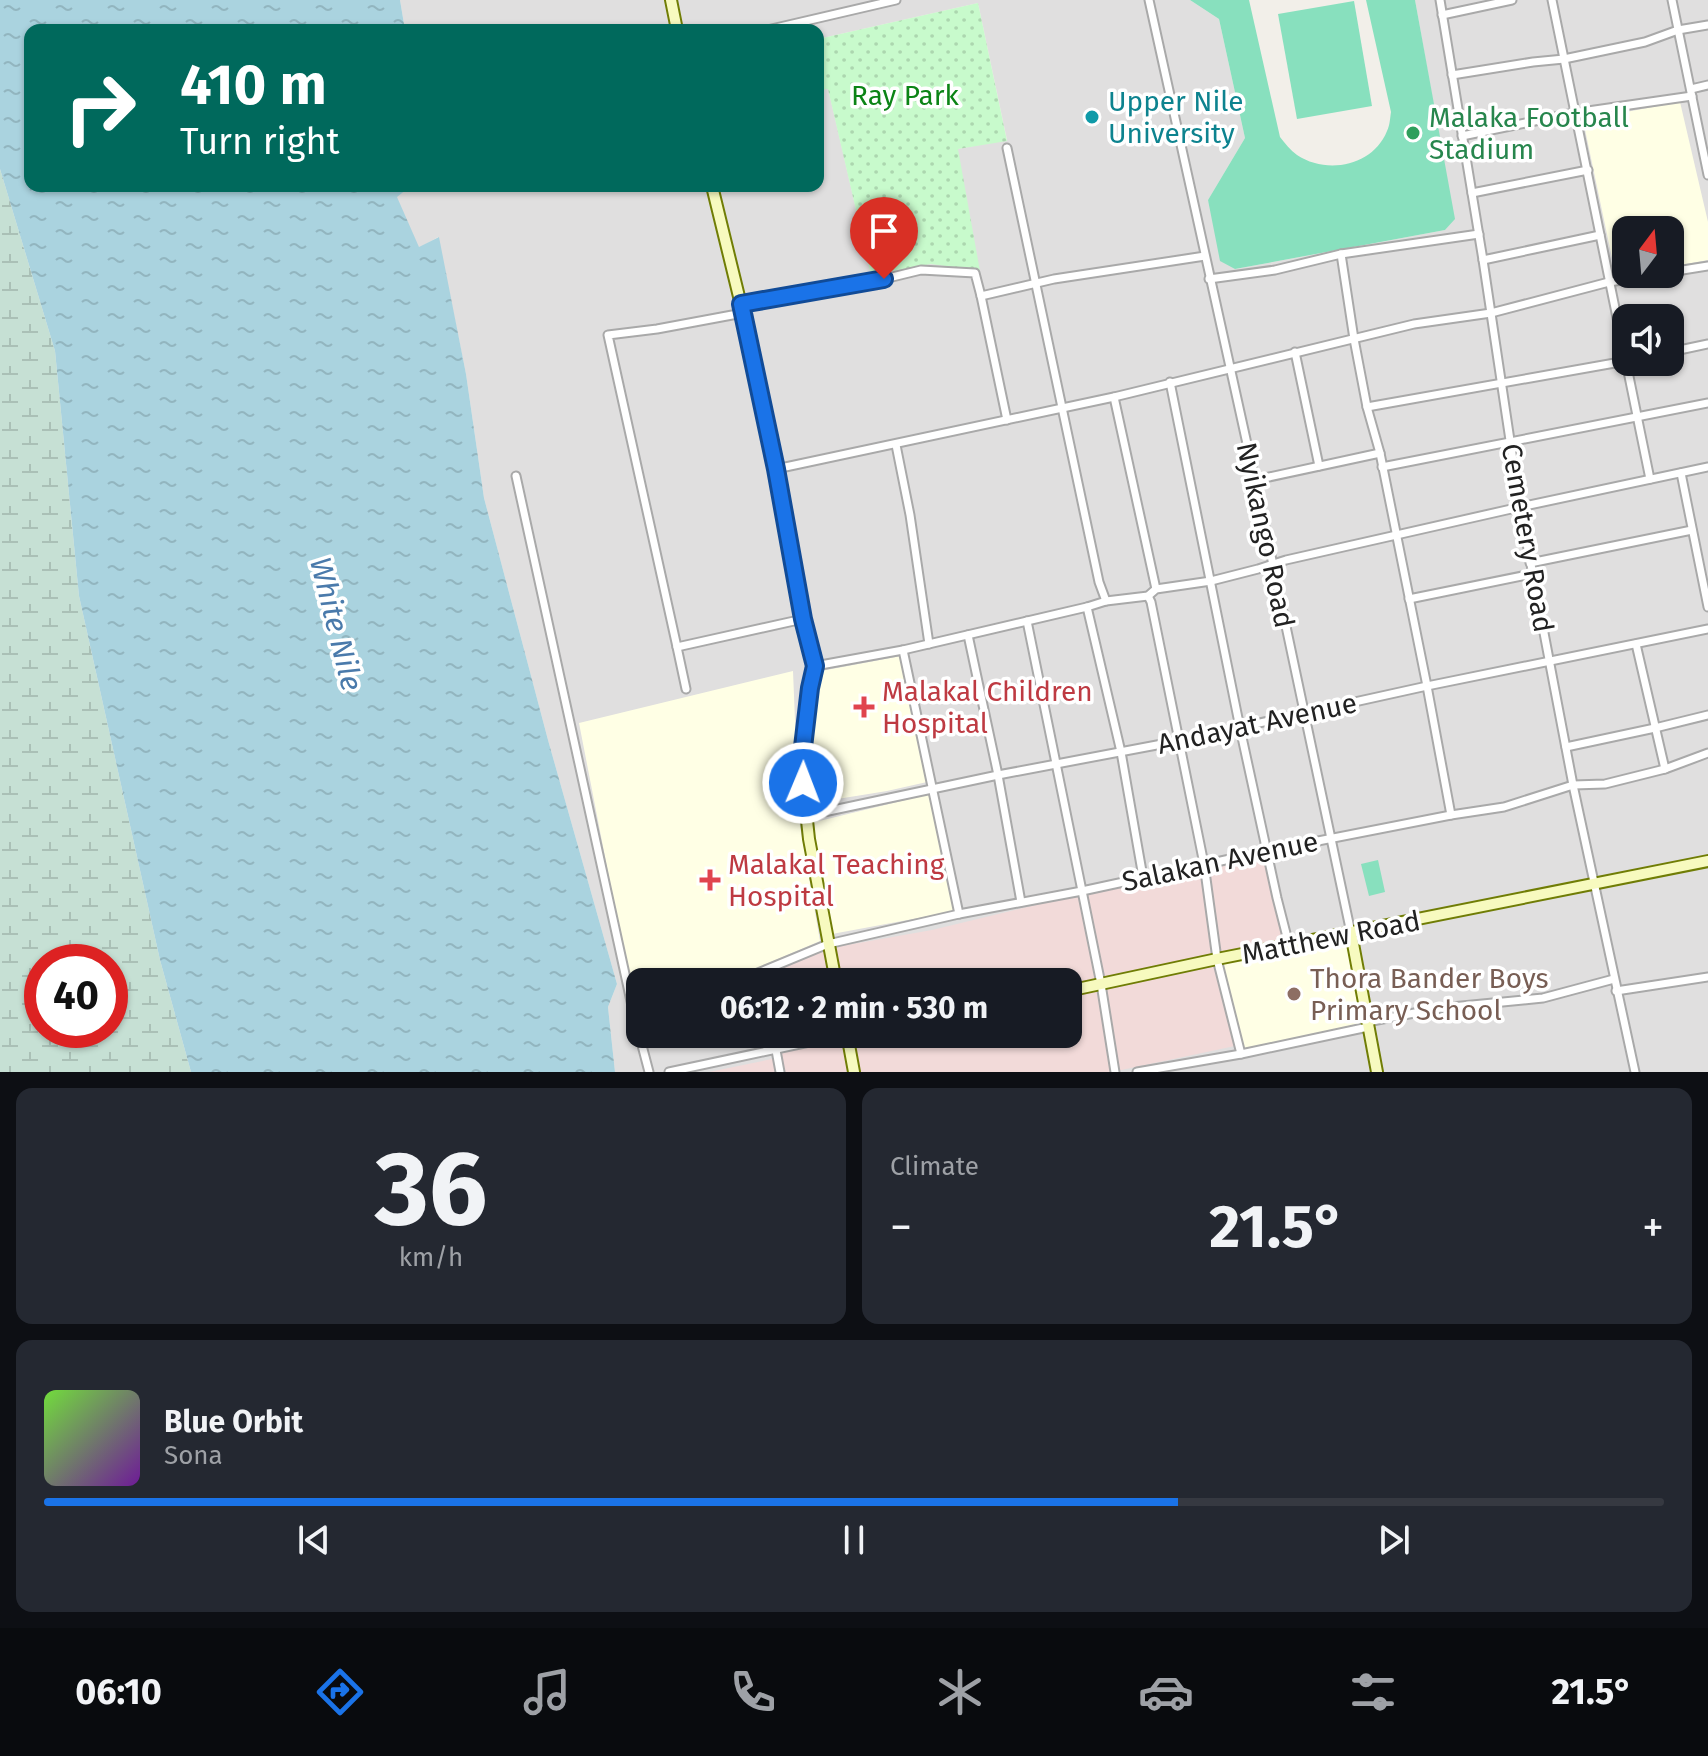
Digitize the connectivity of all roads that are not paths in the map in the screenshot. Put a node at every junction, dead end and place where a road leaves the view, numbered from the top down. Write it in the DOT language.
graph roads {
  1 [pos="671,0"];
  2 [pos="896,0"];
  3 [pos="1149,0"];
  4 [pos="1440,0"];
  5 [pos="1512,0"];
  6 [pos="1552,0"];
  7 [pos="1672,0"];
  8 [pos="1442,15"];
  9 [pos="676,24"];
  10 [pos="793,24"];
  11 [pos="1708,25"];
  12 [pos="1678,30"];
  13 [pos="1564,59"];
  14 [pos="1452,75"];
  15 [pos="1708,85"];
  16 [pos="1692,92"];
  17 [pos="1574,113"];
  18 [pos="1462,136"];
  19 [pos="1705,146"];
  20 [pos="1007,148"];
  21 [pos="1588,170"];
  22 [pos="1708,175"];
  23 [pos="713,192"];
  24 [pos="1472,193"];
  25 [pos="1479,234"];
  26 [pos="1600,235"];
  27 [pos="1341,254"];
  28 [pos="1205,256"];
  29 [pos="1483,260"];
  30 [pos="1708,266"];
  31 [pos="1684,270"];
  32 [pos="1209,279"];
  33 [pos="1609,282"];
  34 [pos="1612,282"];
  35 [pos="1036,283"];
  36 [pos="981,296"];
  37 [pos="1614,304"];
  38 [pos="742,309"];
  39 [pos="1491,313"];
  40 [pos="1354,339"];
  41 [pos="1708,344"];
  42 [pos="1684,349"];
  43 [pos="1295,352"];
  44 [pos="1612,364"];
  45 [pos="1229,368"];
  46 [pos="1629,376"];
  47 [pos="1170,382"];
  48 [pos="1502,384"];
  49 [pos="1114,397"];
  50 [pos="1708,403"];
  51 [pos="1367,407"];
  52 [pos="1061,409"];
  53 [pos="1637,417"];
  54 [pos="1007,420"];
  55 [pos="1510,441"];
  56 [pos="896,445"];
  57 [pos="1380,453"];
  58 [pos="1319,466"];
  59 [pos="1382,467"];
  60 [pos="1708,467"];
  61 [pos="776,469"];
  62 [pos="1681,473"];
  63 [pos="516,476"];
  64 [pos="1650,479"];
  65 [pos="1255,480"];
  66 [pos="1520,507"];
  67 [pos="1692,530"];
  68 [pos="1395,535"];
  69 [pos="1530,563"];
  70 [pos="1272,564"];
  71 [pos="1532,574"];
  72 [pos="1211,581"];
  73 [pos="1156,589"];
  74 [pos="1148,596"];
  75 [pos="1409,599"];
  76 [pos="1106,601"];
  77 [pos="1087,607"];
  78 [pos="1708,607"];
  79 [pos="803,619"];
  80 [pos="1027,621"];
  81 [pos="1708,629"];
  82 [pos="968,635"];
  83 [pos="929,644"];
  84 [pos="1636,644"];
  85 [pos="677,647"];
  86 [pos="903,650"];
  87 [pos="1550,660"];
  88 [pos="815,666"];
  89 [pos="1427,686"];
  90 [pos="686,689"];
  91 [pos="1303,714"];
  92 [pos="1708,715"];
  93 [pos="1240,728"];
  94 [pos="1655,728"];
  95 [pos="1178,741"];
  96 [pos="1566,747"];
  97 [pos="1121,752"];
  98 [pos="1708,753"];
  99 [pos="1056,764"];
  100 [pos="1665,769"];
  101 [pos="998,775"];
  102 [pos="1573,785"];
  103 [pos="932,789"];
  104 [pos="1451,815"];
  105 [pos="805,816"];
  106 [pos="1331,838"];
  107 [pos="1267,851"];
  108 [pos="1708,861"];
  109 [pos="1204,864"];
  110 [pos="1143,877"];
  111 [pos="1595,884"];
  112 [pos="1082,891"];
  113 [pos="1021,902"];
  114 [pos="959,914"];
  115 [pos="1351,933"];
  116 [pos="828,944"];
  117 [pos="1289,945"];
  118 [pos="1217,959"];
  119 [pos="627,968"];
  120 [pos="769,968"];
  121 [pos="833,968"];
  122 [pos="1708,977"];
  123 [pos="1614,979"];
  124 [pos="1101,984"];
  125 [pos="1082,988"];
  126 [pos="1616,991"];
  127 [pos="1367,1025"];
  128 [pos="644,1048"];
  129 [pos="785,1048"];
  130 [pos="850,1048"];
  131 [pos="776,1050"];
  132 [pos="1241,1054"];
  133 [pos="707,1068"];
  134 [pos="649,1072"];
  135 [pos="669,1072"];
  136 [pos="780,1072"];
  137 [pos="854,1072"];
  138 [pos="1115,1072"];
  139 [pos="1137,1072"];
  140 [pos="1377,1072"];
  141 [pos="1635,1072"];
  1 -- 9 [label="street"];
  2 -- 10 [label="street"];
  3 -- 28 [label="street, Nyikango Road"];
  4 -- 8 [label="street, Cemetery Road"];
  5 -- 8 [label="street"];
  6 -- 13 [label="street"];
  7 -- 12 [label="street"];
  8 -- 14 [label="street, Cemetery Road"];
  11 -- 12 [label="street"];
  12 -- 13 [label="street"];
  12 -- 16 [label="street"];
  13 -- 14 [label="street"];
  13 -- 17 [label="street"];
  14 -- 18 [label="street, Cemetery Road"];
  15 -- 16 [label="street"];
  16 -- 17 [label="street"];
  16 -- 19 [label="street"];
  17 -- 18 [label="street"];
  17 -- 21 [label="street"];
  18 -- 24 [label="street, Cemetery Road"];
  19 -- 22 [label="street"];
  20 -- 35 [label="street"];
  21 -- 24 [label="street"];
  21 -- 26 [label="street"];
  23 -- 38 [label="street"];
  24 -- 25 [label="street, Cemetery Road"];
  25 -- 27 [label="street"];
  25 -- 29 [label="street, Cemetery Road"];
  26 -- 29 [label="street"];
  26 -- 33 [label="street"];
  27 -- 32 [label="street"];
  27 -- 40 [label="street"];
  28 -- 32 [label="street, Nyikango Road"];
  28 -- 35 [label="street"];
  29 -- 39 [label="street, Cemetery Road"];
  30 -- 31 [label="street"];
  32 -- 45 [label="street, Nyikango Road"];
  33 -- 34 [label="street"];
  33 -- 37 [label="street"];
  33 -- 39 [label="street"];
  35 -- 36 [label="street"];
  35 -- 52 [label="street"];
  36 -- 38 [label="street"];
  36 -- 54 [label="street"];
  38 -- 61 [label="street"];
  38 -- 85 [label="street"];
  39 -- 40 [label="street"];
  39 -- 48 [label="street, Cemetery Road"];
  40 -- 43 [label="street"];
  40 -- 51 [label="street"];
  41 -- 42 [label="street"];
  43 -- 45 [label="street"];
  43 -- 58 [label="street"];
  44 -- 48 [label="street"];
  45 -- 47 [label="street"];
  45 -- 65 [label="street, Nyikango Road"];
  46 -- 53 [label="street"];
  47 -- 49 [label="street"];
  47 -- 72 [label="street"];
  48 -- 51 [label="street"];
  48 -- 55 [label="street, Cemetery Road"];
  49 -- 52 [label="street"];
  49 -- 73 [label="street"];
  50 -- 53 [label="street"];
  51 -- 57 [label="street"];
  52 -- 54 [label="street"];
  52 -- 76 [label="street"];
  53 -- 55 [label="street"];
  53 -- 64 [label="street"];
  54 -- 56 [label="street"];
  55 -- 59 [label="street"];
  55 -- 66 [label="street, Cemetery Road"];
  56 -- 61 [label="street"];
  56 -- 83 [label="street"];
  57 -- 58 [label="street"];
  57 -- 59 [label="street"];
  58 -- 65 [label="street"];
  59 -- 68 [label="street"];
  60 -- 62 [label="street"];
  61 -- 79 [label="street"];
  62 -- 64 [label="street"];
  62 -- 67 [label="street"];
  63 -- 119 [label="street"];
  64 -- 66 [label="street"];
  65 -- 70 [label="street, Nyikango Road"];
  66 -- 68 [label="street"];
  66 -- 69 [label="street, Cemetery Road"];
  67 -- 69 [label="street"];
  67 -- 78 [label="street"];
  68 -- 70 [label="street"];
  68 -- 75 [label="street"];
  69 -- 71 [label="street, Cemetery Road"];
  70 -- 72 [label="street"];
  70 -- 91 [label="street, Nyikango Road"];
  71 -- 75 [label="street"];
  71 -- 87 [label="street, Cemetery Road"];
  72 -- 73 [label="street"];
  72 -- 93 [label="street"];
  73 -- 74 [label="street"];
  74 -- 76 [label="street"];
  74 -- 95 [label="street"];
  75 -- 89 [label="street"];
  76 -- 77 [label="street"];
  77 -- 80 [label="street"];
  77 -- 97 [label="street"];
  79 -- 85 [label="street"];
  79 -- 88 [label="street"];
  80 -- 82 [label="street"];
  80 -- 99 [label="street"];
  81 -- 84 [label="street, Andayat Avenue"];
  82 -- 83 [label="street"];
  82 -- 101 [label="street"];
  83 -- 86 [label="street"];
  84 -- 87 [label="street, Andayat Avenue"];
  84 -- 94 [label="street"];
  85 -- 90 [label="street"];
  86 -- 88 [label="street"];
  86 -- 103 [label="street"];
  87 -- 89 [label="street, Andayat Avenue"];
  87 -- 96 [label="street, Cemetery Road"];
  88 -- 105 [label="street"];
  89 -- 91 [label="street, Andayat Avenue"];
  89 -- 104 [label="street"];
  91 -- 93 [label="street, Andayat Avenue"];
  91 -- 106 [label="street, Nyikango Road"];
  92 -- 94 [label="street"];
  93 -- 95 [label="street, Andayat Avenue"];
  93 -- 107 [label="street"];
  94 -- 96 [label="street"];
  94 -- 100 [label="street"];
  95 -- 97 [label="street, Andayat Avenue"];
  95 -- 109 [label="street"];
  96 -- 102 [label="street, Cemetery Road"];
  97 -- 99 [label="street, Andayat Avenue"];
  97 -- 110 [label="street"];
  98 -- 100 [label="street, Salakan Avenue"];
  99 -- 101 [label="street, Andayat Avenue"];
  99 -- 112 [label="street"];
  100 -- 102 [label="street, Salakan Avenue"];
  101 -- 103 [label="street, Andayat Avenue"];
  101 -- 113 [label="street"];
  102 -- 104 [label="street, Salakan Avenue"];
  102 -- 111 [label="street, Cemetery Road"];
  103 -- 105 [label="street, Andayat Avenue"];
  103 -- 114 [label="street"];
  104 -- 106 [label="street, Salakan Avenue"];
  105 -- 116 [label="street"];
  106 -- 107 [label="street, Salakan Avenue"];
  106 -- 115 [label="street, Nyikango Road"];
  107 -- 109 [label="street, Salakan Avenue"];
  107 -- 117 [label="street"];
  108 -- 111 [label="street, Matthew Road"];
  109 -- 110 [label="street, Salakan Avenue"];
  109 -- 118 [label="street"];
  110 -- 112 [label="street, Salakan Avenue"];
  111 -- 115 [label="street, Matthew Road"];
  111 -- 123 [label="street, Cemetery Road"];
  112 -- 113 [label="street, Salakan Avenue"];
  112 -- 124 [label="street"];
  113 -- 114 [label="street, Salakan Avenue"];
  114 -- 116 [label="street, Salakan Avenue"];
  115 -- 117 [label="street, Matthew Road"];
  115 -- 127 [label="street, Nyikango Road"];
  116 -- 120 [label="street, Salakan Avenue"];
  116 -- 121 [label="street"];
  117 -- 118 [label="street, Matthew Road"];
  118 -- 124 [label="street, Matthew Road"];
  118 -- 132 [label="street"];
  122 -- 126 [label="street"];
  123 -- 126 [label="street, Cemetery Road"];
  123 -- 127 [label="street"];
  124 -- 125 [label="street, Matthew Road"];
  124 -- 138 [label="street"];
  126 -- 141 [label="street, Cemetery Road"];
  127 -- 132 [label="street"];
  127 -- 140 [label="street, Nyikango Road"];
  128 -- 134 [label="street"];
  129 -- 131 [label="street"];
  130 -- 137 [label="street"];
  131 -- 133 [label="street"];
  131 -- 136 [label="street"];
  132 -- 139 [label="street"];
  133 -- 135 [label="street"];
}
